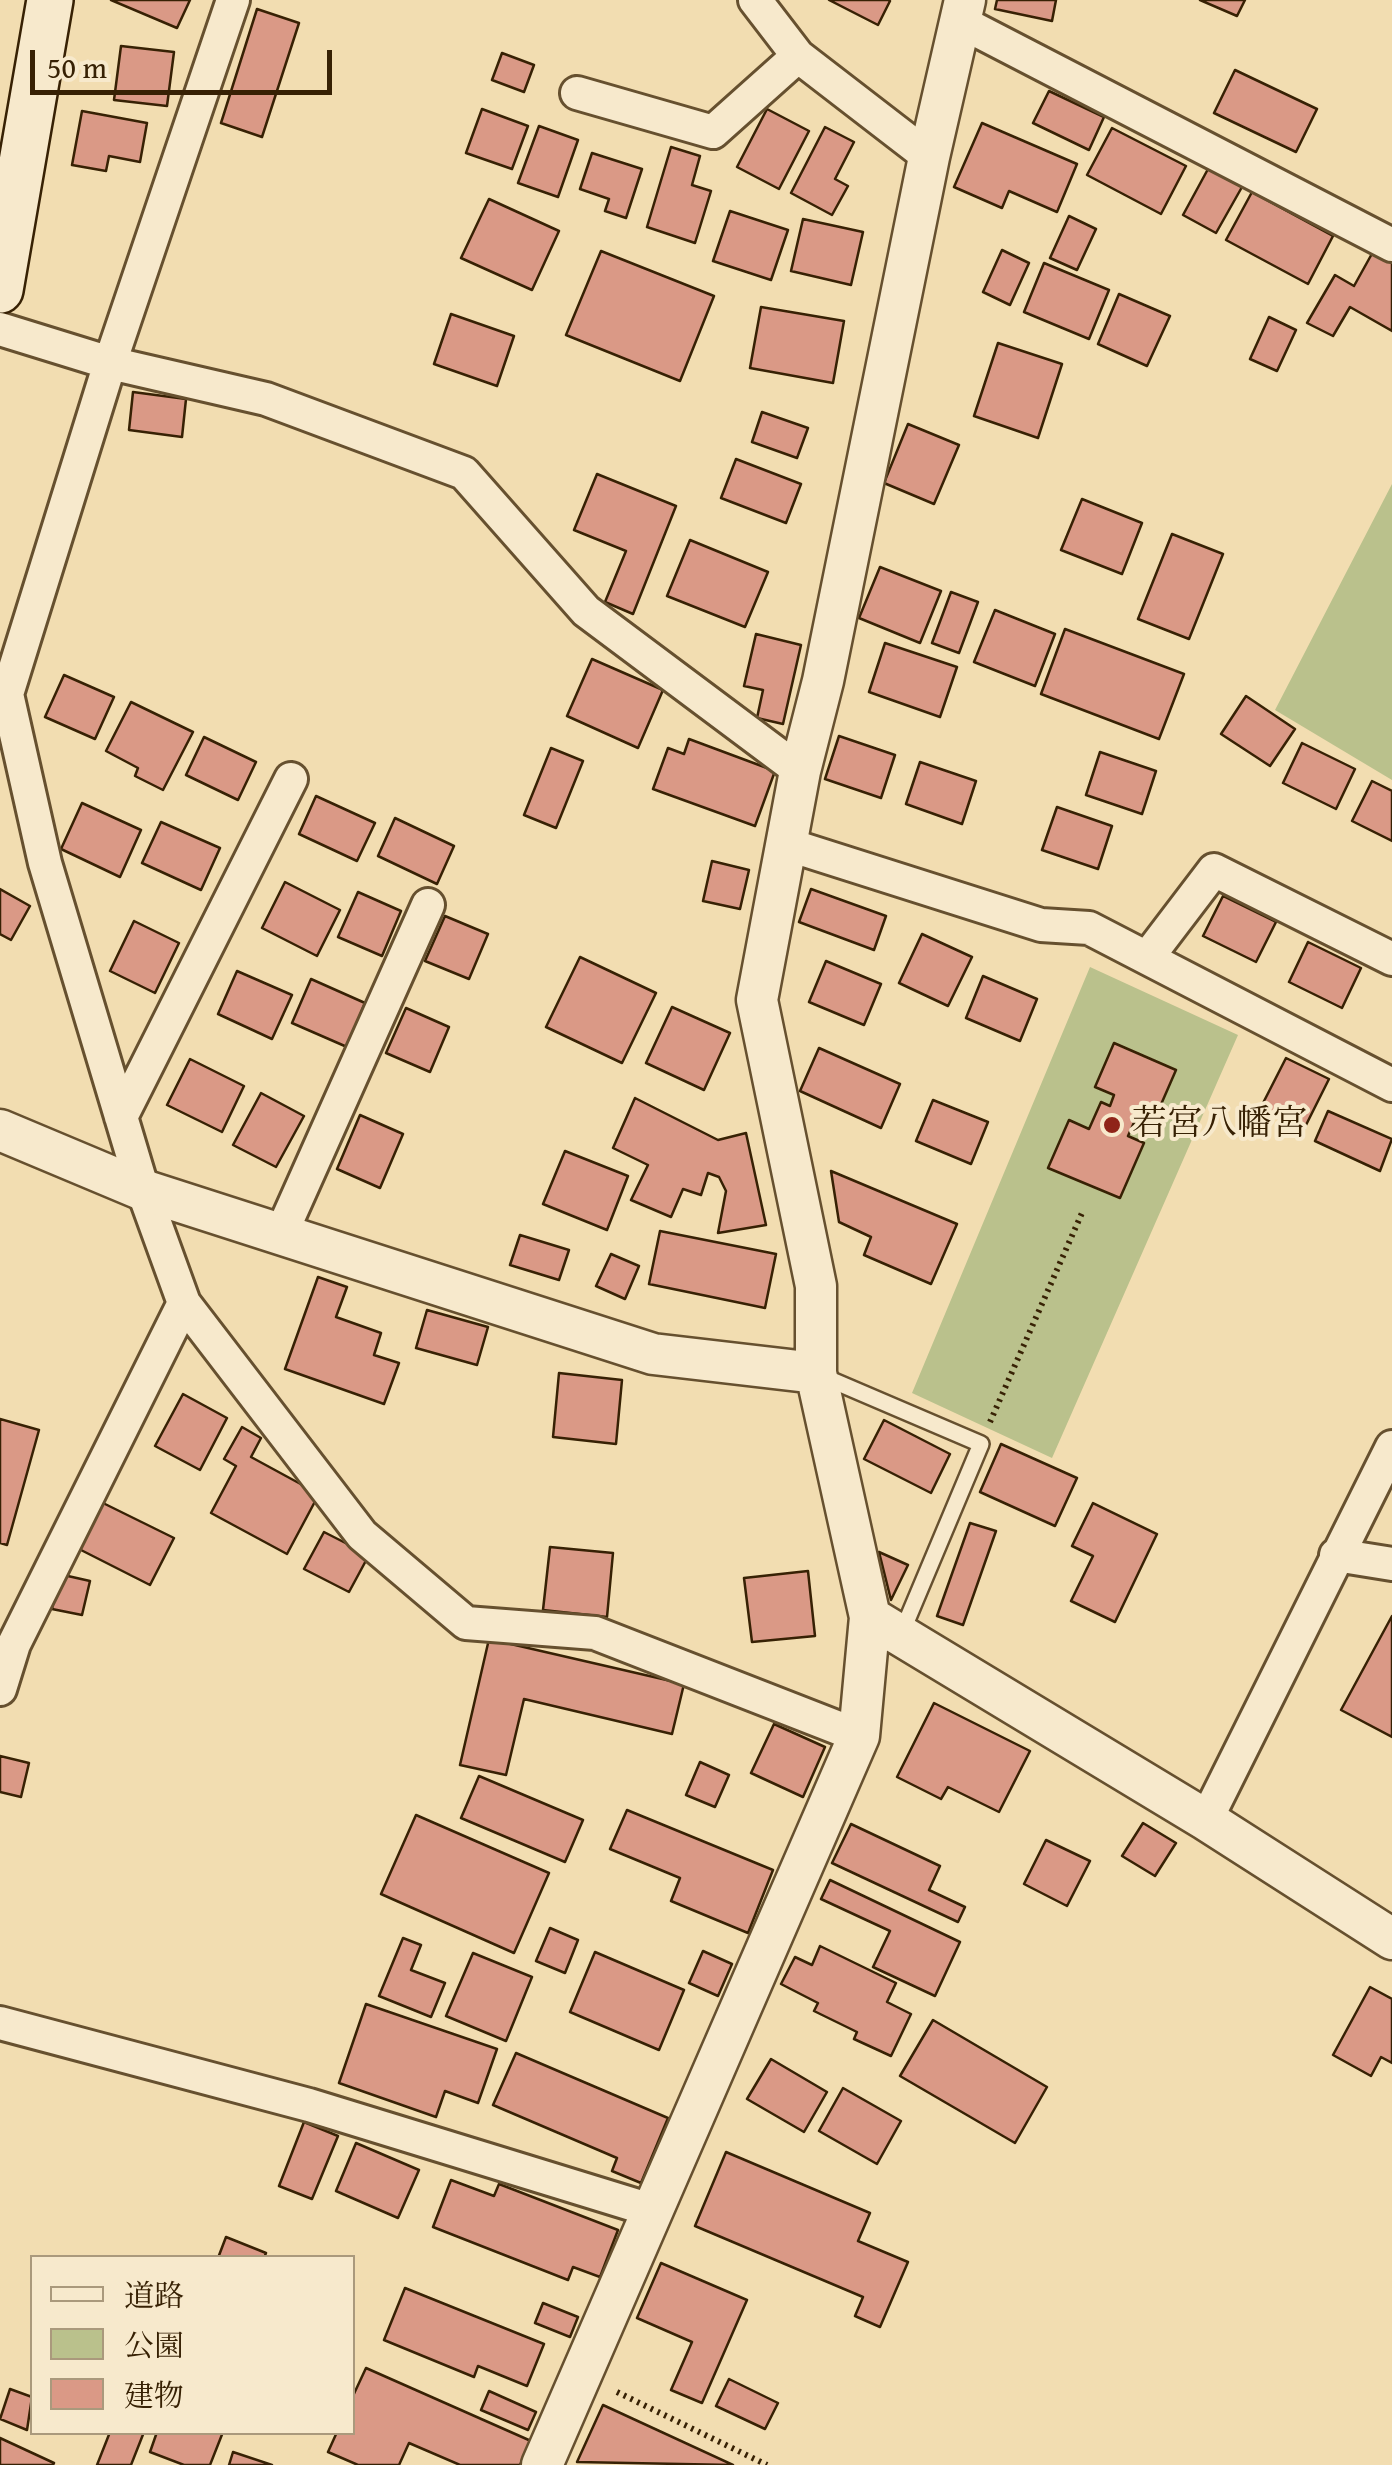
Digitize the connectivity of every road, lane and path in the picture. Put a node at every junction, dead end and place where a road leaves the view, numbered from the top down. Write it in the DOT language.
graph roads {
  1 [pos="50,0"];
  2 [pos="233,0"];
  3 [pos="755,0"];
  4 [pos="963,11"];
  5 [pos="798,56"];
  6 [pos="577,93"];
  7 [pos="929,156"];
  8 [pos="1392,245"];
  9 [pos="0,290"];
  10 [pos="0,329"];
  11 [pos="110,363"];
  12 [pos="800,771"];
  13 [pos="291,779"];
  14 [pos="786,844"];
  15 [pos="428,906"];
  16 [pos="1147,958"];
  17 [pos="1392,958"];
  18 [pos="1392,1085"];
  19 [pos="121,1117"];
  20 [pos="0,1130"];
  21 [pos="142,1190"];
  22 [pos="1082,1212"];
  23 [pos="281,1234"];
  24 [pos="184,1304"];
  25 [pos="816,1373"];
  26 [pos="980,1444"];
  27 [pos="1392,1447"];
  28 [pos="1336,1555"];
  29 [pos="1392,1564"];
  30 [pos="885,1626"];
  31 [pos="0,1688"];
  32 [pos="859,1736"];
  33 [pos="1206,1820"];
  34 [pos="1392,1939"];
  35 [pos="0,2023"];
  36 [pos="654,2211"];
  37 [pos="580,2374"];
  38 [pos="542,2465"];
  39 [pos="767,2465"];
  1 -- 9 [label="main road"];
  2 -- 11 [label="street"];
  3 -- 5 [label="street"];
  4 -- 7 [label="street"];
  4 -- 8 [label="street"];
  5 -- 6 [label="street"];
  5 -- 7 [label="street"];
  7 -- 12 [label="street"];
  10 -- 11 [label="street"];
  11 -- 12 [label="street"];
  11 -- 19 [label="street"];
  12 -- 14 [label="street"];
  13 -- 19 [label="street"];
  14 -- 16 [label="street"];
  14 -- 25 [label="street"];
  15 -- 23 [label="street"];
  16 -- 17 [label="street"];
  16 -- 18 [label="street"];
  19 -- 21 [label="street"];
  20 -- 21 [label="street"];
  21 -- 23 [label="street"];
  21 -- 24 [label="street"];
  22 -- 26 [label="path"];
  23 -- 25 [label="street"];
  24 -- 31 [label="street"];
  24 -- 32 [label="street"];
  25 -- 26 [label="lane"];
  25 -- 30 [label="street"];
  26 -- 30 [label="lane"];
  27 -- 28 [label="street"];
  28 -- 29 [label="street"];
  28 -- 33 [label="street"];
  30 -- 32 [label="street"];
  30 -- 33 [label="street"];
  32 -- 36 [label="street"];
  33 -- 34 [label="street"];
  35 -- 36 [label="street"];
  36 -- 37 [label="street"];
  37 -- 38 [label="street"];
  37 -- 39 [label="path"];
}
